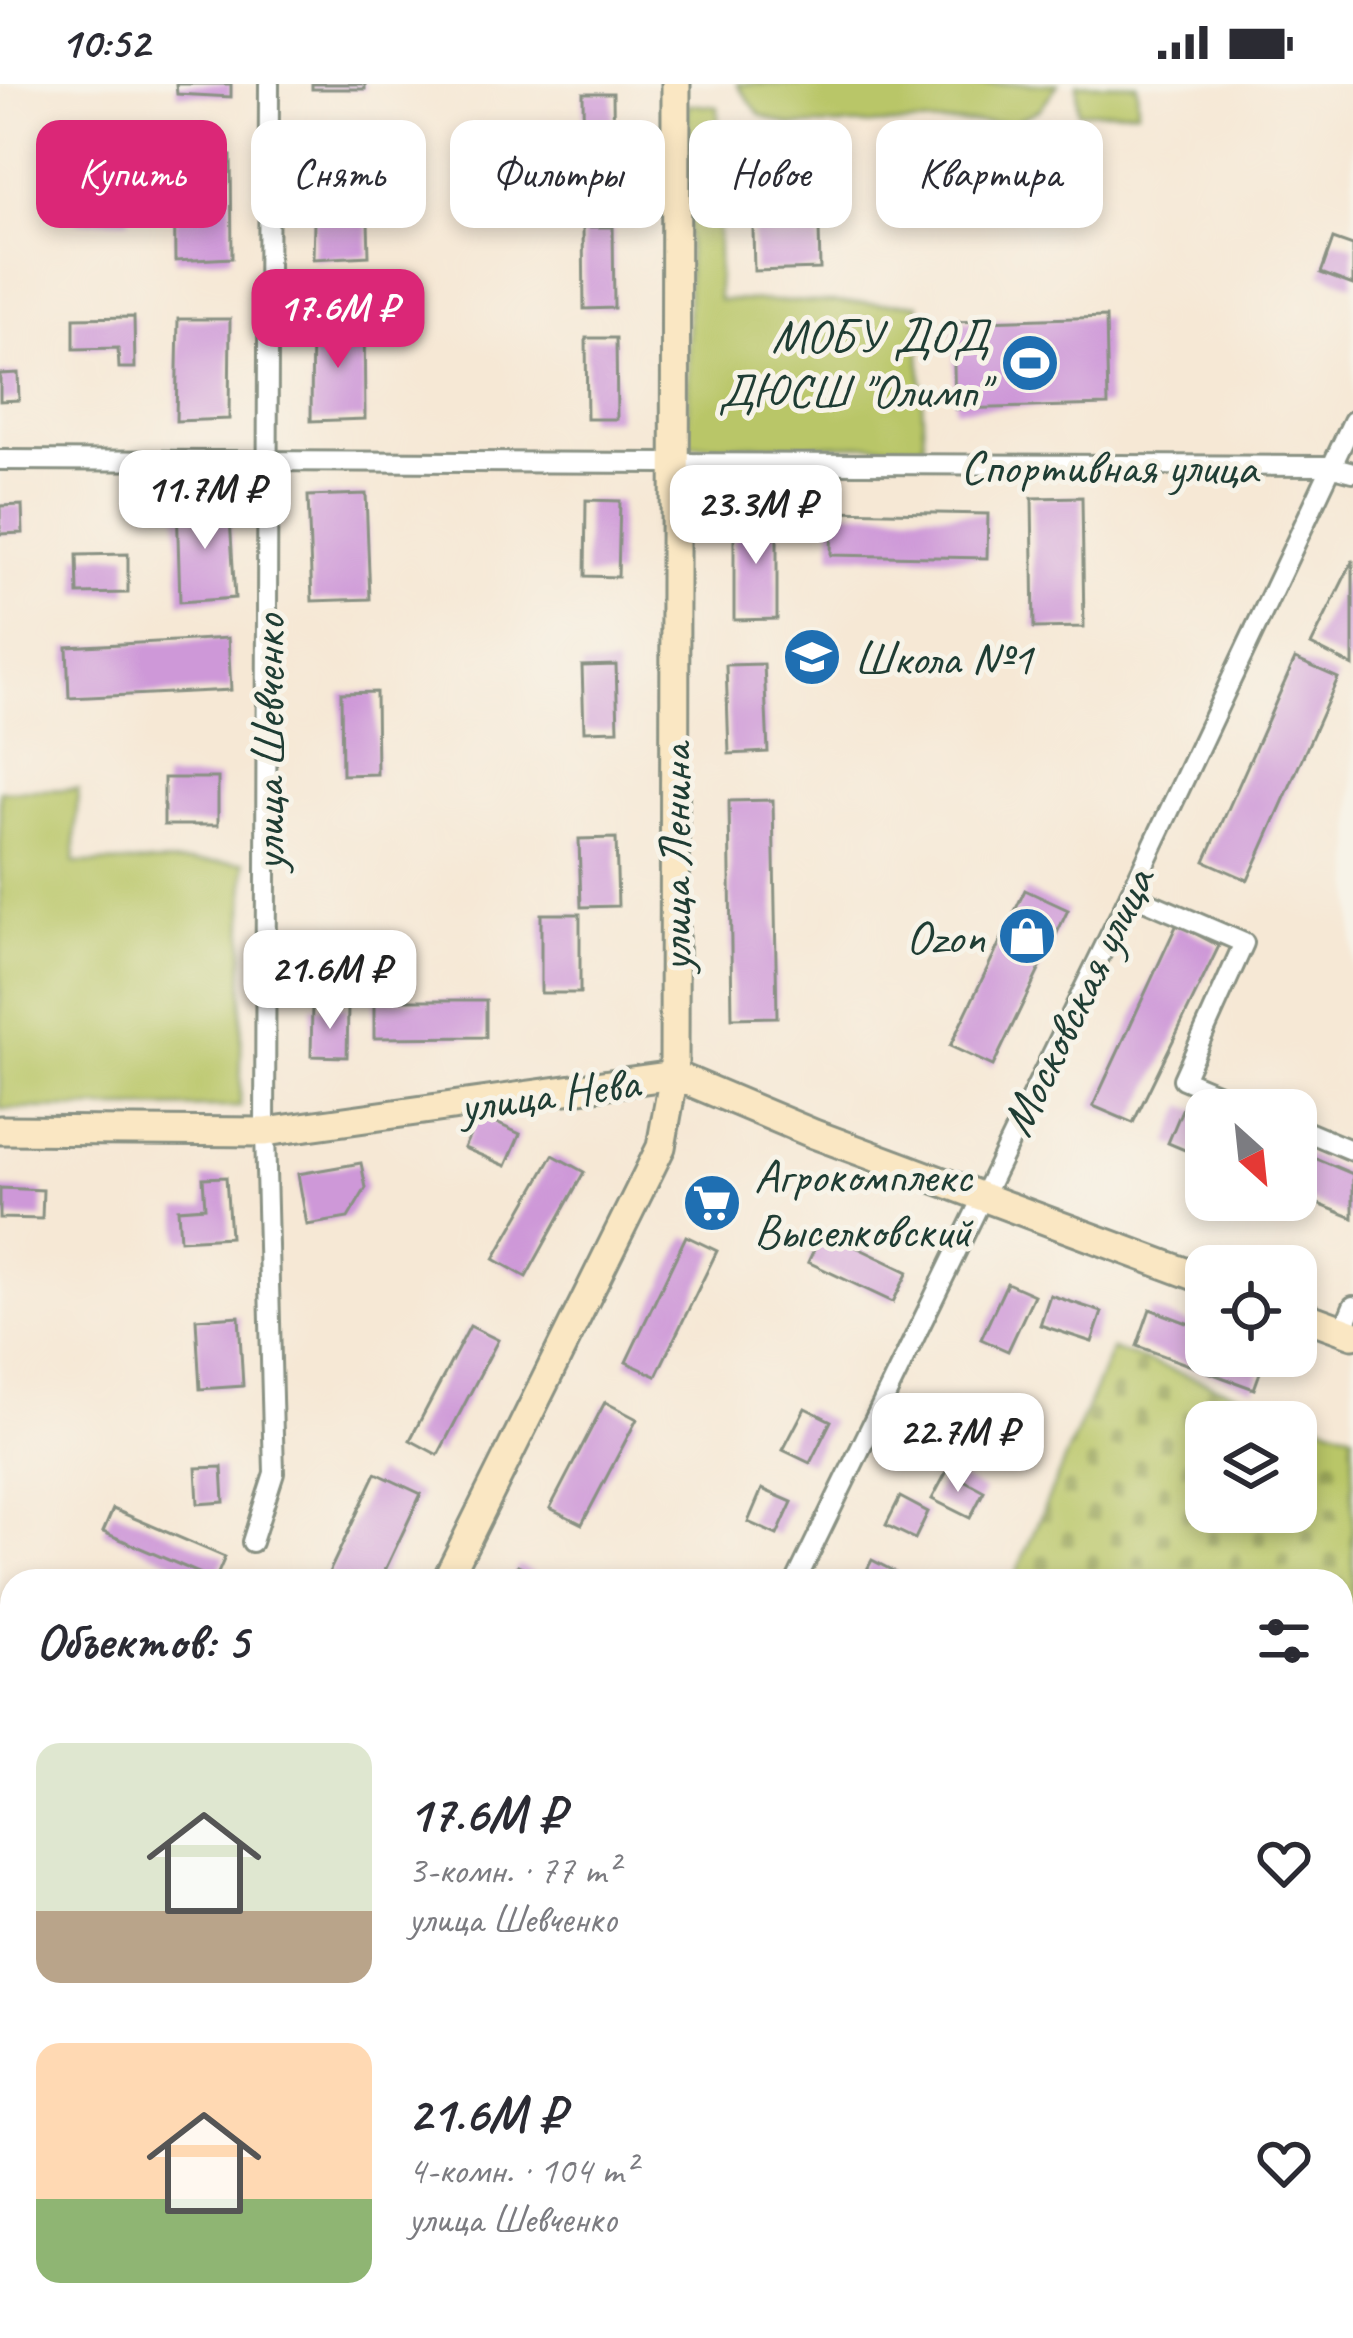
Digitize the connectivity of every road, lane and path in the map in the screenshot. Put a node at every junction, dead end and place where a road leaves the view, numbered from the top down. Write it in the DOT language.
graph roads {
  1 [pos="269,84"];
  2 [pos="676,84"];
  3 [pos="1353,421"];
  4 [pos="0,460"];
  5 [pos="268,460"];
  6 [pos="672,464"];
  7 [pos="1330,466"];
  8 [pos="1353,472"];
  9 [pos="1130,894"];
  10 [pos="674,1075"];
  11 [pos="1207,1089"];
  12 [pos="0,1130"];
  13 [pos="266,1132"];
  14 [pos="1317,1136"];
  15 [pos="1353,1151"];
  16 [pos="980,1193"];
  17 [pos="1185,1272"];
  18 [pos="1317,1317"];
  19 [pos="1350,1323"];
  20 [pos="252,1542"];
  21 [pos="452,1569"];
  22 [pos="802,1569"];
  1 -- 5 [label="street, улица Шевченко"];
  2 -- 6 [label="main road, улица Ленина"];
  3 -- 7 [label="street, Московская улица"];
  4 -- 5 [label="street, Спортивная улица"];
  5 -- 6 [label="street, Спортивная улица"];
  5 -- 13 [label="street, улица Шевченко"];
  6 -- 7 [label="street, Спортивная улица"];
  6 -- 10 [label="main road, улица Ленина"];
  7 -- 8 [label="street, Спортивная улица"];
  7 -- 9 [label="street, Московская улица"];
  9 -- 11 [label="street"];
  9 -- 16 [label="street, Московская улица"];
  10 -- 13 [label="main road, улица Нева"];
  10 -- 16 [label="main road, улица Нева"];
  10 -- 21 [label="main road, улица Ленина"];
  12 -- 13 [label="main road, улица Нева"];
  13 -- 20 [label="street, улица Шевченко"];
  14 -- 15 [label="street"];
  16 -- 17 [label="main road, улица Нева"];
  16 -- 22 [label="street, Московская улица"];
  18 -- 19 [label="main road"];
}
